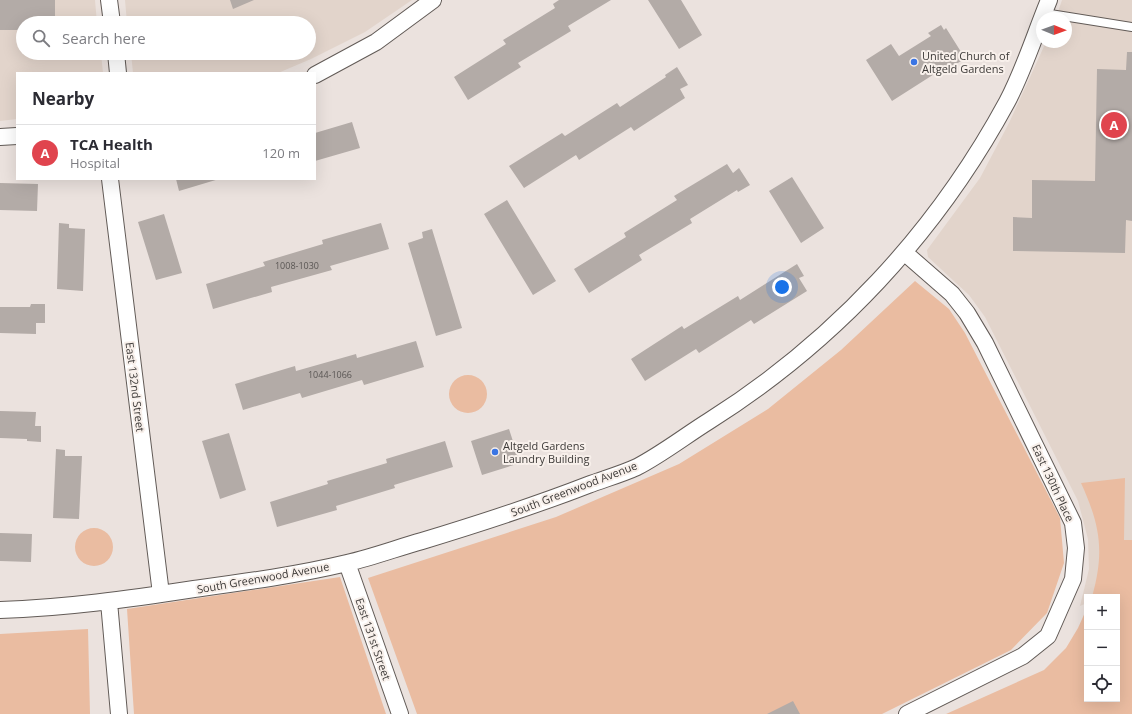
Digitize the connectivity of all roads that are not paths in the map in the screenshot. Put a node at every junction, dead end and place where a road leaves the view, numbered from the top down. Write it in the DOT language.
graph roads {
  1 [pos="109,0"];
  2 [pos="433,0"];
  3 [pos="1046,6"];
  4 [pos="111,16"];
  5 [pos="1132,27"];
  6 [pos="117,60"];
  7 [pos="118,72"];
  8 [pos="316,74"];
  9 [pos="16,136"];
  10 [pos="0,137"];
  11 [pos="110,180"];
  12 [pos="905,253"];
  13 [pos="347,563"];
  14 [pos="161,594"];
  15 [pos="109,602"];
  16 [pos="0,610"];
  17 [pos="119,714"];
  18 [pos="400,714"];
  19 [pos="907,714"];
  1 -- 4 [label="street"];
  2 -- 8 [label="street"];
  3 -- 5 [label="lane"];
  3 -- 12 [label="street, South Greenwood Avenue"];
  6 -- 7 [label="street"];
  9 -- 10 [label="street"];
  11 -- 14 [label="street, East 132nd Street"];
  12 -- 13 [label="street, South Greenwood Avenue"];
  12 -- 19 [label="street, East 130th Place"];
  13 -- 14 [label="street, South Greenwood Avenue"];
  13 -- 18 [label="street, East 131st Street"];
  14 -- 15 [label="street, South Greenwood Avenue"];
  15 -- 16 [label="street, South Greenwood Avenue"];
  15 -- 17 [label="street"];
}
